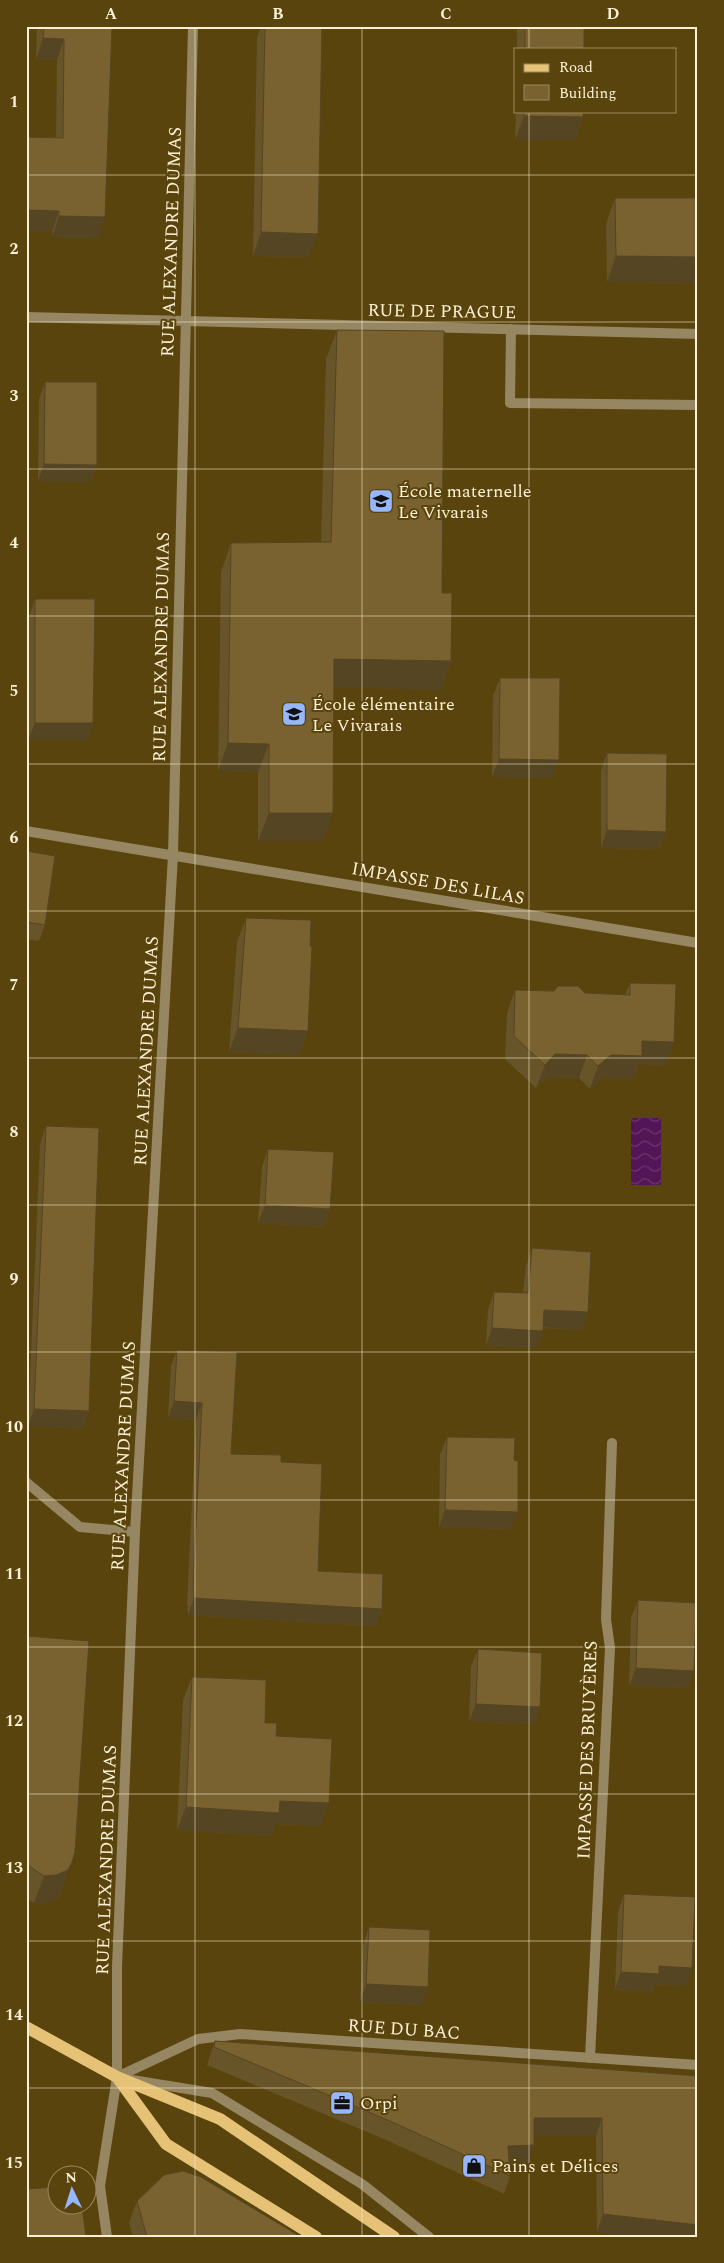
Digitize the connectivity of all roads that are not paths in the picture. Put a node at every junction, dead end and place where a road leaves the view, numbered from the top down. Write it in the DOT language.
graph roads {
  1 [pos="193,26"];
  2 [pos="26,317"];
  3 [pos="184,321"];
  4 [pos="511,329"];
  5 [pos="698,334"];
  6 [pos="698,405"];
  7 [pos="26,831"];
  8 [pos="173,855"];
  9 [pos="698,944"];
  10 [pos="612,1443"];
  11 [pos="26,1482"];
  12 [pos="135,1532"];
  13 [pos="26,2027"];
  14 [pos="590,2058"];
  15 [pos="698,2065"];
  16 [pos="117,2077"];
  17 [pos="107,2237"];
  18 [pos="316,2237"];
  19 [pos="394,2237"];
  20 [pos="429,2237"];
  1 -- 3 [label="street, RUE ALEXANDRE DUMAS"];
  2 -- 3 [label="street, RUE DE PRAGUE"];
  3 -- 4 [label="street, RUE DE PRAGUE"];
  3 -- 8 [label="street, RUE ALEXANDRE DUMAS"];
  4 -- 5 [label="street, RUE DE PRAGUE"];
  4 -- 6 [label="street"];
  7 -- 8 [label="street, IMPASSE DES LILAS"];
  8 -- 9 [label="street, IMPASSE DES LILAS"];
  8 -- 12 [label="street, RUE ALEXANDRE DUMAS"];
  10 -- 14 [label="street, IMPASSE DES BRUYÈRES"];
  11 -- 12 [label="street"];
  12 -- 16 [label="street, RUE ALEXANDRE DUMAS"];
  13 -- 16 [label="main road"];
  14 -- 15 [label="street, RUE DU BAC"];
  14 -- 16 [label="street, RUE DU BAC"];
  16 -- 17 [label="street, RUE ALEXANDRE DUMAS"];
  16 -- 18 [label="main road"];
  16 -- 19 [label="main road"];
  16 -- 20 [label="street"];
}
